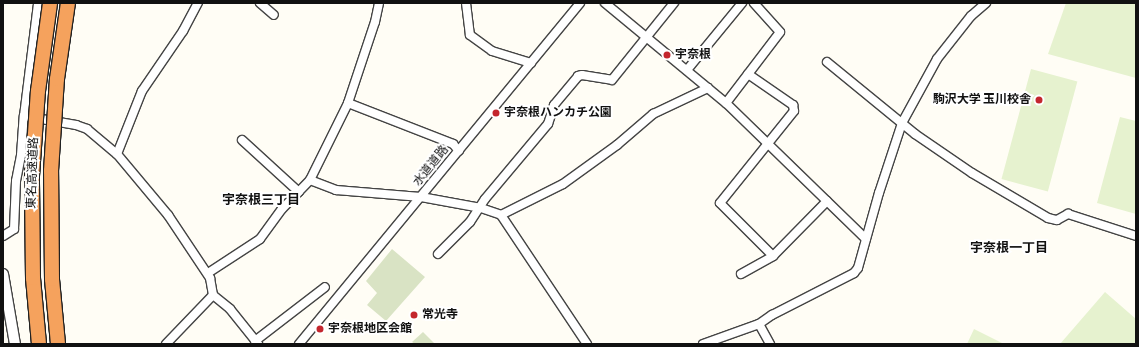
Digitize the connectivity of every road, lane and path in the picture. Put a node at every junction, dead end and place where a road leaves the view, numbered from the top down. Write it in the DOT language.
graph roads {
  1 [pos="38,3"];
  2 [pos="50,3"];
  3 [pos="68,3"];
  4 [pos="206,3"];
  5 [pos="260,3"];
  6 [pos="378,3"];
  7 [pos="466,3"];
  8 [pos="580,3"];
  9 [pos="605,3"];
  10 [pos="674,3"];
  11 [pos="742,3"];
  12 [pos="754,3"];
  13 [pos="986,3"];
  14 [pos="196,6"];
  15 [pos="274,15"];
  16 [pos="646,37"];
  17 [pos="827,62"];
  18 [pos="530,63"];
  19 [pos="687,70"];
  20 [pos="748,74"];
  21 [pos="708,88"];
  22 [pos="348,103"];
  23 [pos="726,103"];
  24 [pos="24,116"];
  25 [pos="902,123"];
  26 [pos="242,140"];
  27 [pos="768,144"];
  28 [pos="459,151"];
  29 [pos="117,154"];
  30 [pos="310,180"];
  31 [pos="299,192"];
  32 [pos="421,198"];
  33 [pos="827,200"];
  34 [pos="481,208"];
  35 [pos="501,215"];
  36 [pos="3,236"];
  37 [pos="1136,236"];
  38 [pos="866,239"];
  39 [pos="438,254"];
  40 [pos="773,256"];
  41 [pos="208,273"];
  42 [pos="3,274"];
  43 [pos="741,274"];
  44 [pos="325,287"];
  45 [pos="213,295"];
  46 [pos="759,324"];
  47 [pos="257,342"];
  48 [pos="15,344"];
  49 [pos="39,344"];
  50 [pos="58,344"];
  51 [pos="166,344"];
  52 [pos="299,344"];
  53 [pos="587,344"];
  54 [pos="703,344"];
  55 [pos="770,344"];
  1 -- 24 [label="street"];
  2 -- 49 [label="highway, 東名高速道路, bridge"];
  3 -- 50 [label="highway, 東名高速道路, bridge"];
  4 -- 14 [label="street"];
  5 -- 15 [label="street"];
  6 -- 22 [label="street"];
  7 -- 18 [label="street"];
  8 -- 18 [label="street, 水道道路"];
  9 -- 16 [label="street"];
  10 -- 16 [label="street"];
  11 -- 19 [label="street"];
  12 -- 20 [label="street"];
  13 -- 25 [label="street"];
  14 -- 29 [label="street"];
  16 -- 19 [label="street"];
  16 -- 34 [label="street"];
  17 -- 25 [label="street"];
  18 -- 28 [label="street, 水道道路"];
  19 -- 21 [label="street"];
  20 -- 23 [label="street"];
  20 -- 27 [label="street"];
  21 -- 23 [label="street"];
  21 -- 35 [label="street"];
  22 -- 28 [label="street"];
  22 -- 30 [label="street"];
  23 -- 27 [label="street"];
  24 -- 29 [label="street"];
  24 -- 36 [label="street"];
  25 -- 37 [label="street"];
  25 -- 38 [label="street"];
  26 -- 31 [label="street"];
  27 -- 33 [label="street"];
  27 -- 40 [label="street"];
  28 -- 32 [label="street, 水道道路"];
  29 -- 41 [label="street"];
  30 -- 31 [label="street"];
  30 -- 32 [label="street"];
  31 -- 41 [label="street"];
  32 -- 34 [label="street"];
  32 -- 52 [label="street, 水道道路"];
  33 -- 38 [label="street"];
  33 -- 40 [label="street"];
  34 -- 35 [label="street"];
  34 -- 39 [label="street"];
  35 -- 53 [label="street"];
  38 -- 46 [label="street"];
  40 -- 43 [label="street"];
  41 -- 45 [label="street"];
  42 -- 48 [label="street"];
  44 -- 47 [label="street"];
  45 -- 47 [label="street"];
  45 -- 51 [label="street"];
  46 -- 54 [label="street"];
  46 -- 55 [label="street"];
}
